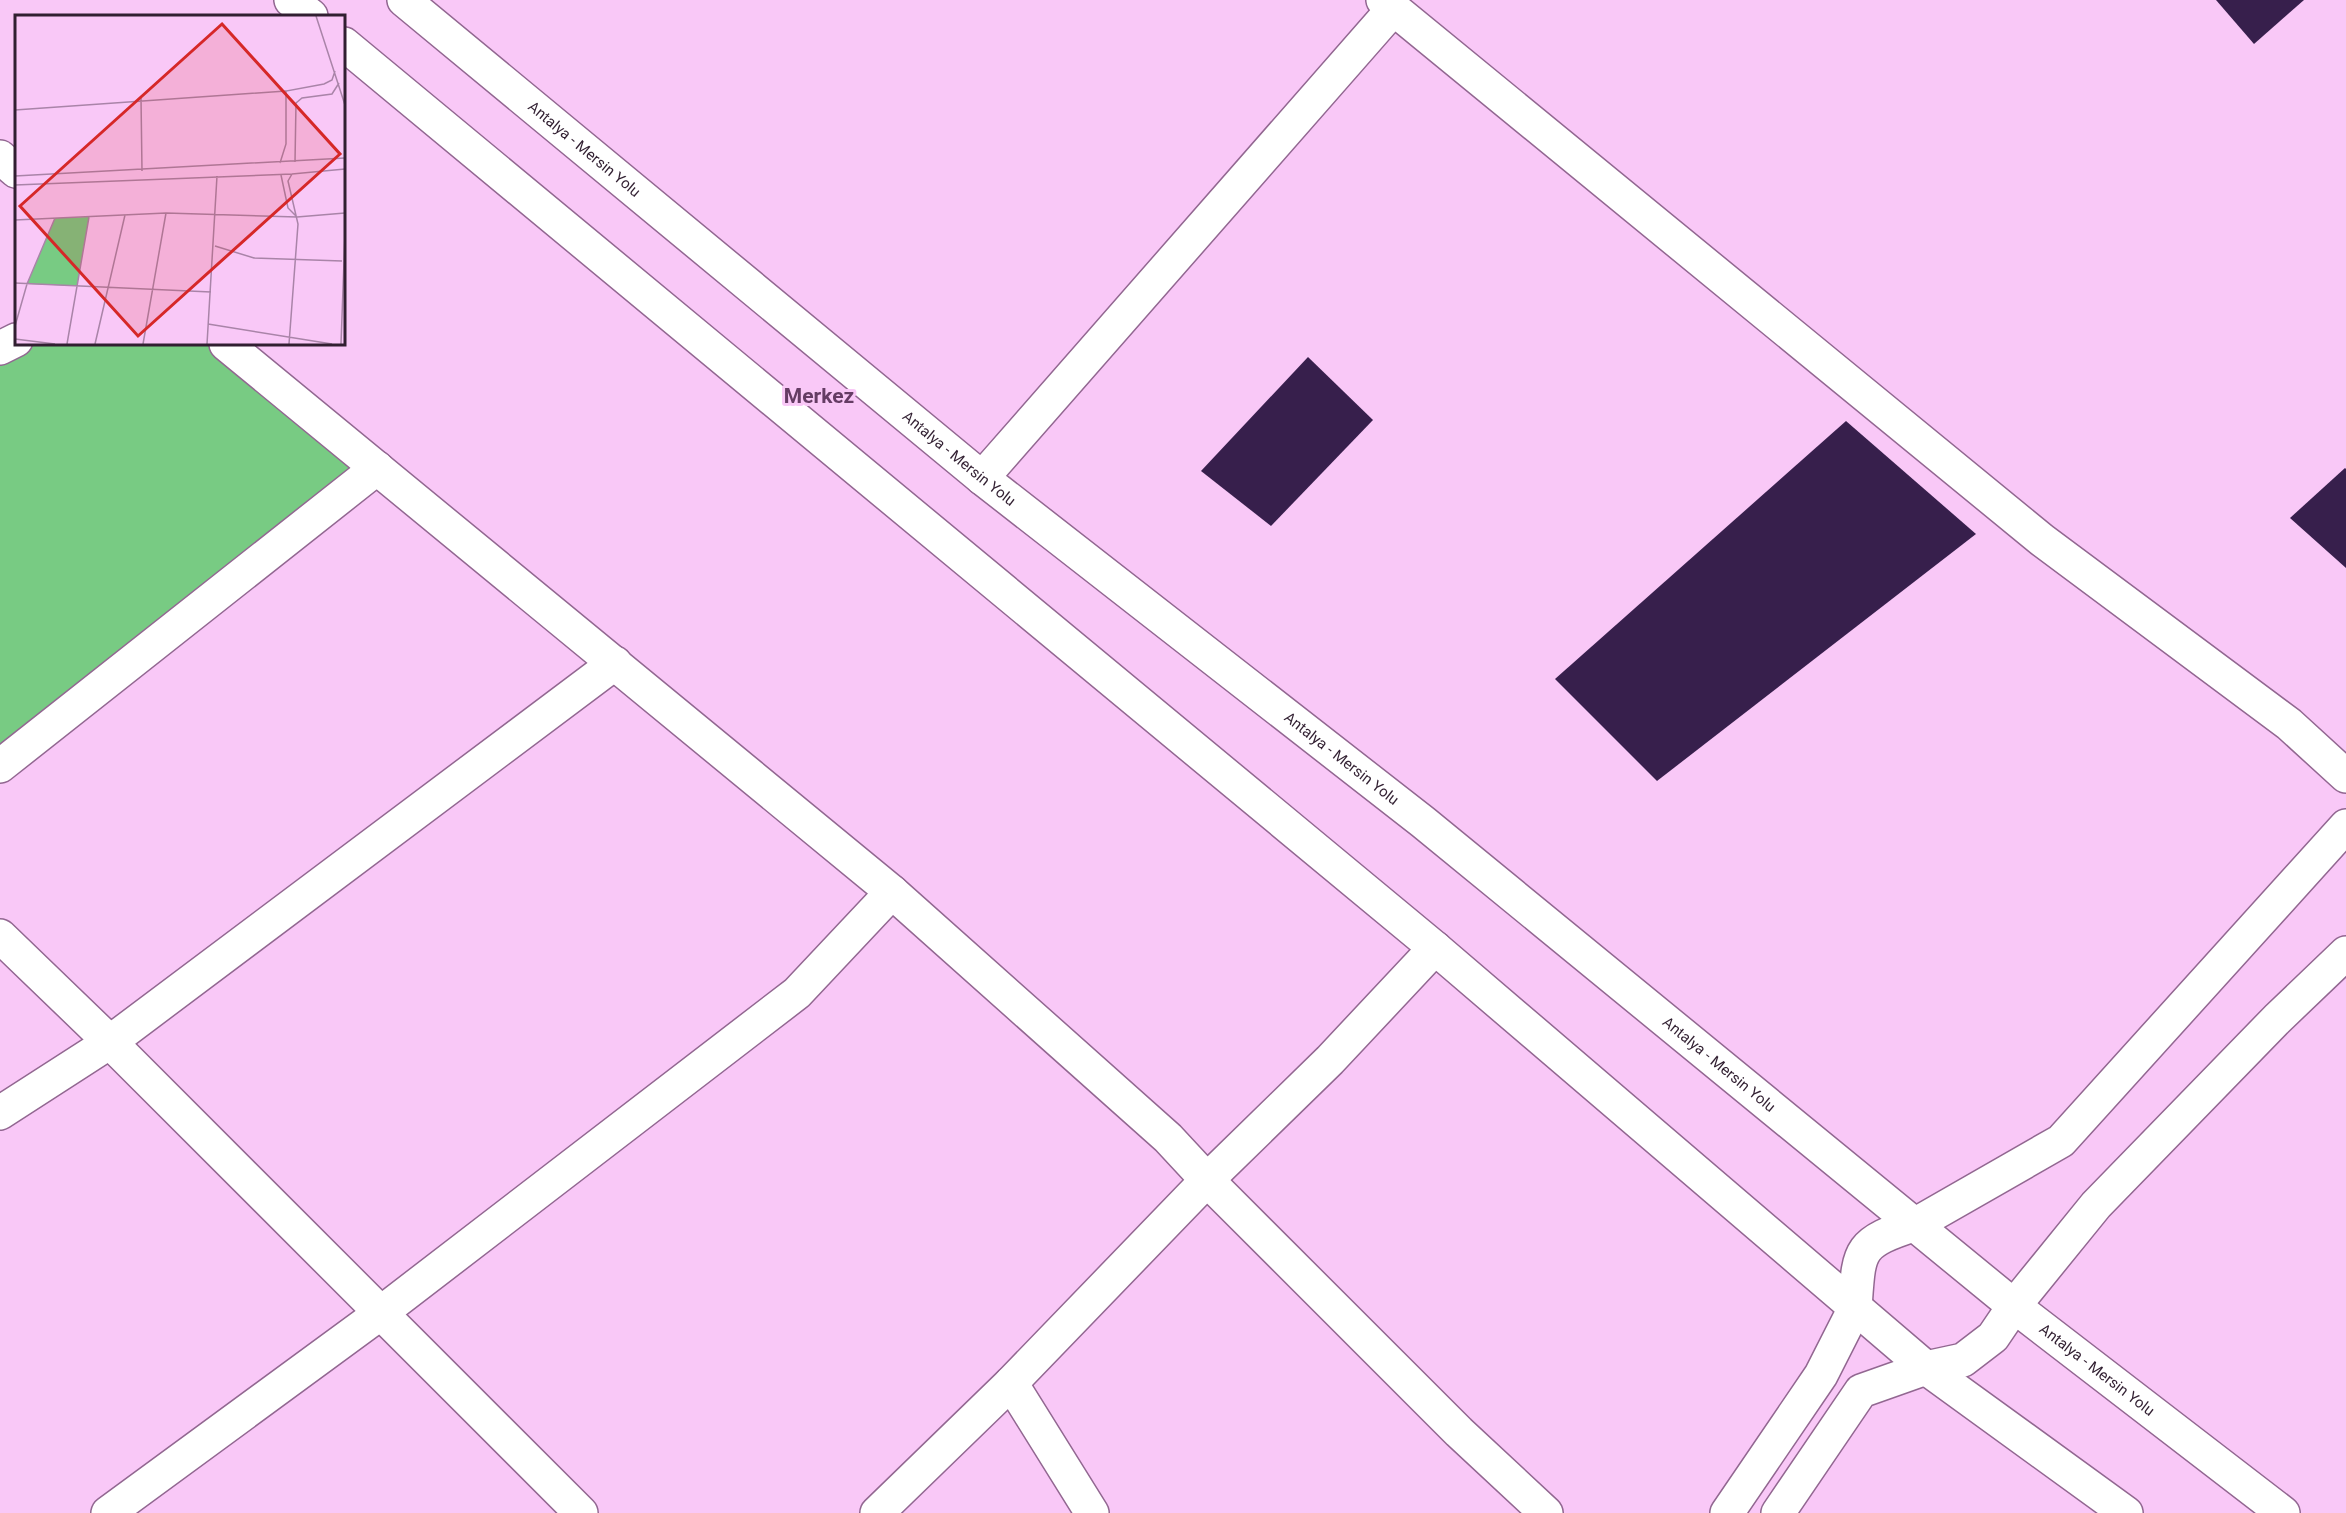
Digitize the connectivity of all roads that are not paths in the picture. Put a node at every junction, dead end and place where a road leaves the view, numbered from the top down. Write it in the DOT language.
graph roads {
  1 [pos="291,0"];
  2 [pos="404,0"];
  3 [pos="1388,4"];
  4 [pos="310,15"];
  5 [pos="345,45"];
  6 [pos="0,157"];
  7 [pos="15,170"];
  8 [pos="15,340"];
  9 [pos="227,345"];
  10 [pos="0,348"];
  11 [pos="377,468"];
  12 [pos="982,478"];
  13 [pos="615,663"];
  14 [pos="0,766"];
  15 [pos="2346,776"];
  16 [pos="2346,826"];
  17 [pos="892,892"];
  18 [pos="0,936"];
  19 [pos="1435,948"];
  20 [pos="2346,953"];
  21 [pos="111,1042"];
  22 [pos="0,1113"];
  23 [pos="1207,1180"];
  24 [pos="1916,1224"];
  25 [pos="2014,1306"];
  26 [pos="1855,1308"];
  27 [pos="382,1312"];
  28 [pos="1926,1368"];
  29 [pos="1011,1383"];
  30 [pos="108,1513"];
  31 [pos="582,1513"];
  32 [pos="877,1513"];
  33 [pos="1092,1513"];
  34 [pos="1546,1513"];
  35 [pos="1726,1513"];
  36 [pos="1778,1513"];
  37 [pos="2126,1513"];
  38 [pos="2283,1513"];
  1 -- 4 [label="main road"];
  2 -- 12 [label="main road, Antalya - Mersin Yolu"];
  3 -- 12 [label="main road"];
  3 -- 15 [label="main road"];
  5 -- 19 [label="main road"];
  6 -- 7 [label="main road"];
  8 -- 10 [label="main road"];
  9 -- 11 [label="main road"];
  11 -- 13 [label="main road"];
  11 -- 14 [label="main road"];
  12 -- 24 [label="main road, Antalya - Mersin Yolu"];
  13 -- 17 [label="main road"];
  13 -- 21 [label="main road"];
  16 -- 24 [label="main road"];
  17 -- 23 [label="main road"];
  17 -- 27 [label="main road"];
  18 -- 21 [label="main road"];
  19 -- 23 [label="main road"];
  19 -- 26 [label="main road"];
  20 -- 25 [label="main road"];
  21 -- 22 [label="main road"];
  21 -- 27 [label="main road"];
  23 -- 29 [label="main road"];
  23 -- 34 [label="main road"];
  24 -- 25 [label="main road, Antalya - Mersin Yolu"];
  24 -- 26 [label="main road"];
  25 -- 28 [label="main road"];
  25 -- 38 [label="main road, Antalya - Mersin Yolu"];
  26 -- 28 [label="main road"];
  26 -- 35 [label="main road"];
  27 -- 30 [label="main road"];
  27 -- 31 [label="main road"];
  28 -- 36 [label="main road"];
  28 -- 37 [label="main road"];
  29 -- 32 [label="main road"];
  29 -- 33 [label="main road"];
}
